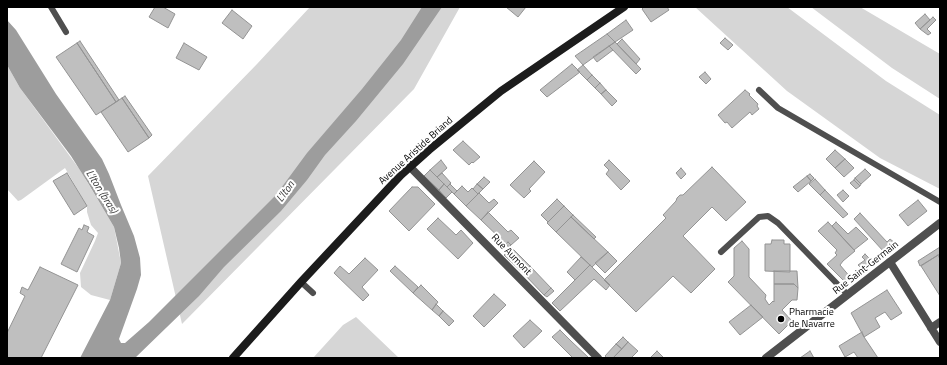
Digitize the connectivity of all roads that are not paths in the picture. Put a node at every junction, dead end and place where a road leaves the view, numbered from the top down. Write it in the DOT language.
graph roads {
  1 [pos="52,7"];
  2 [pos="624,7"];
  3 [pos="66,32"];
  4 [pos="759,90"];
  5 [pos="410,167"];
  6 [pos="940,202"];
  7 [pos="940,223"];
  8 [pos="721,252"];
  9 [pos="890,262"];
  10 [pos="301,282"];
  11 [pos="313,293"];
  12 [pos="848,295"];
  13 [pos="940,322"];
  14 [pos="931,328"];
  15 [pos="940,342"];
  16 [pos="233,358"];
  17 [pos="598,358"];
  18 [pos="766,358"];
  1 -- 3 [label="lane"];
  2 -- 5 [label="main road, Avenue Aristide Briand"];
  4 -- 6 [label="lane"];
  5 -- 10 [label="main road, Avenue Aristide Briand"];
  5 -- 17 [label="street, Rue Aumont"];
  7 -- 9 [label="street, Rue Saint-Germain"];
  8 -- 12 [label="lane"];
  9 -- 12 [label="street, Rue Saint-Germain"];
  9 -- 14 [label="street"];
  10 -- 11 [label="lane"];
  10 -- 16 [label="main road, Avenue Aristide Briand"];
  12 -- 18 [label="street, Rue Saint-Germain"];
  13 -- 14 [label="street"];
  14 -- 15 [label="street"];
}
